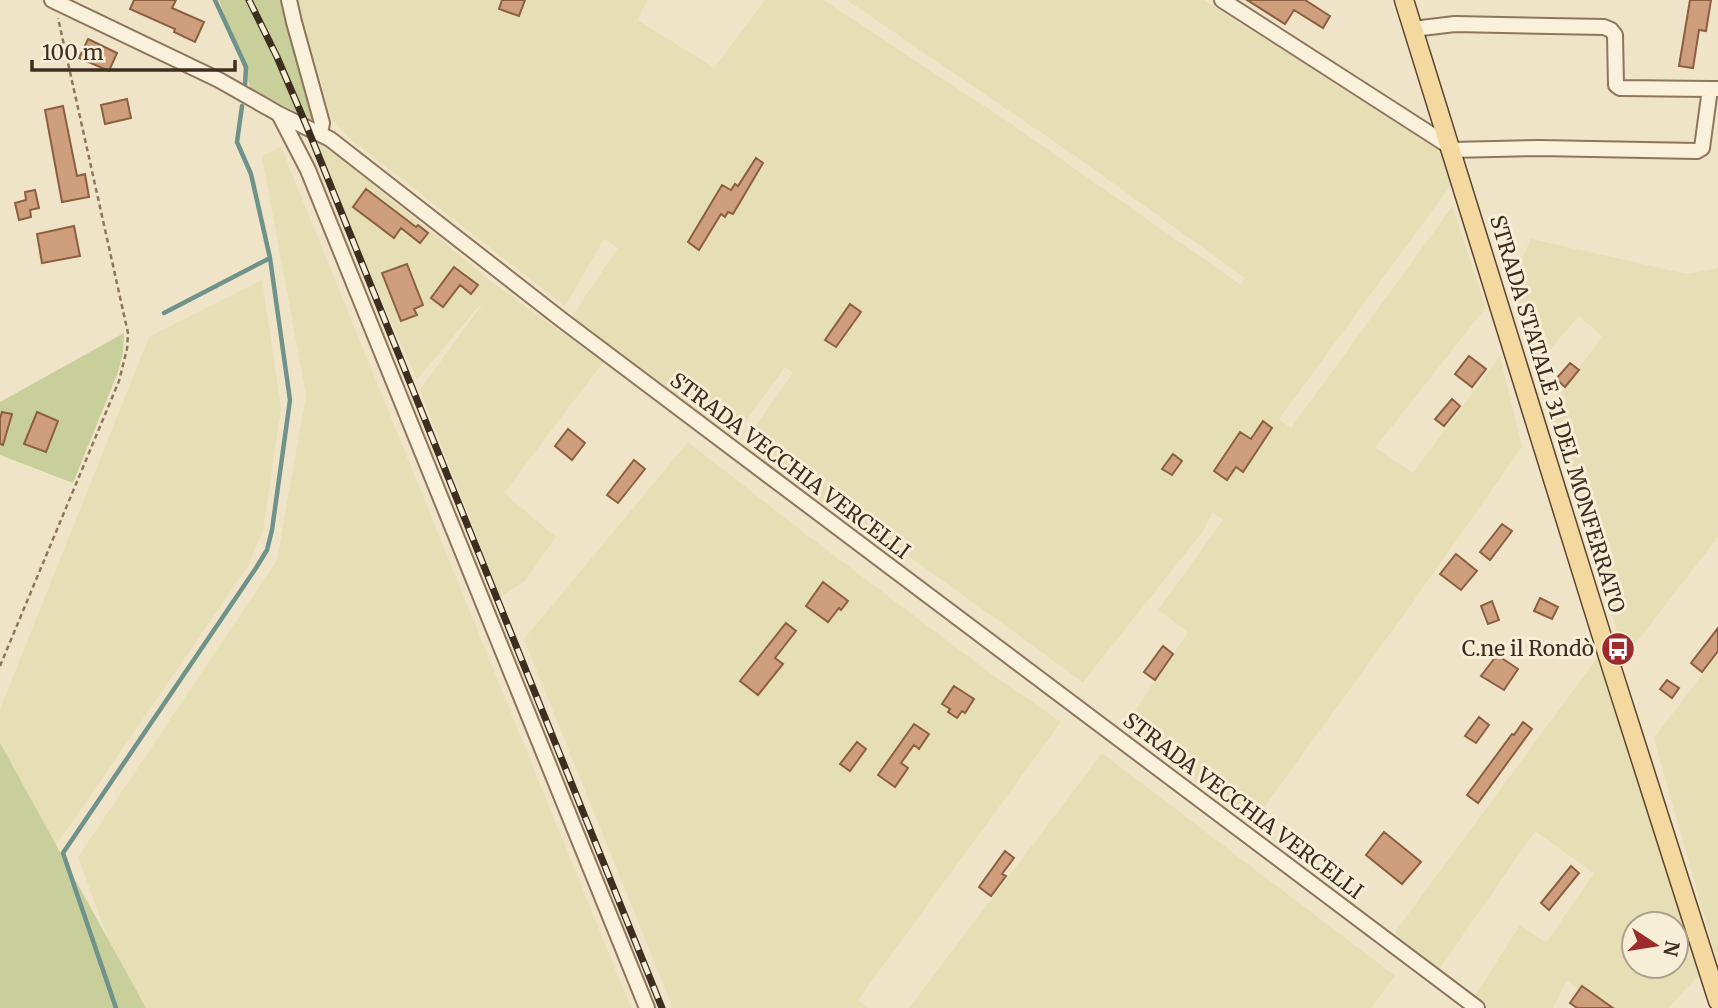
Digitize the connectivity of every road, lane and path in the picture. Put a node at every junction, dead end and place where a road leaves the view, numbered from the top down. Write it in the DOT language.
graph roads {
  1 [pos="53,0"];
  2 [pos="289,0"];
  3 [pos="1222,0"];
  4 [pos="1404,0"];
  5 [pos="1413,29"];
  6 [pos="1714,89"];
  7 [pos="279,114"];
  8 [pos="320,133"];
  9 [pos="1450,148"];
  10 [pos="0,666"];
  11 [pos="1718,1001"];
  12 [pos="647,1008"];
  13 [pos="1477,1008"];
  1 -- 7 [label="street, STRADA VECCHIA VERCELLI"];
  1 -- 10 [label="path"];
  2 -- 8 [label="street"];
  3 -- 9 [label="street"];
  4 -- 5 [label="main road, STRADA STATALE 31 DEL MONFERRATO"];
  5 -- 6 [label="street"];
  5 -- 9 [label="main road, STRADA STATALE 31 DEL MONFERRATO"];
  6 -- 9 [label="street"];
  7 -- 8 [label="street, STRADA VECCHIA VERCELLI"];
  7 -- 12 [label="street"];
  8 -- 13 [label="street, STRADA VECCHIA VERCELLI"];
  9 -- 11 [label="main road, STRADA STATALE 31 DEL MONFERRATO"];
}
